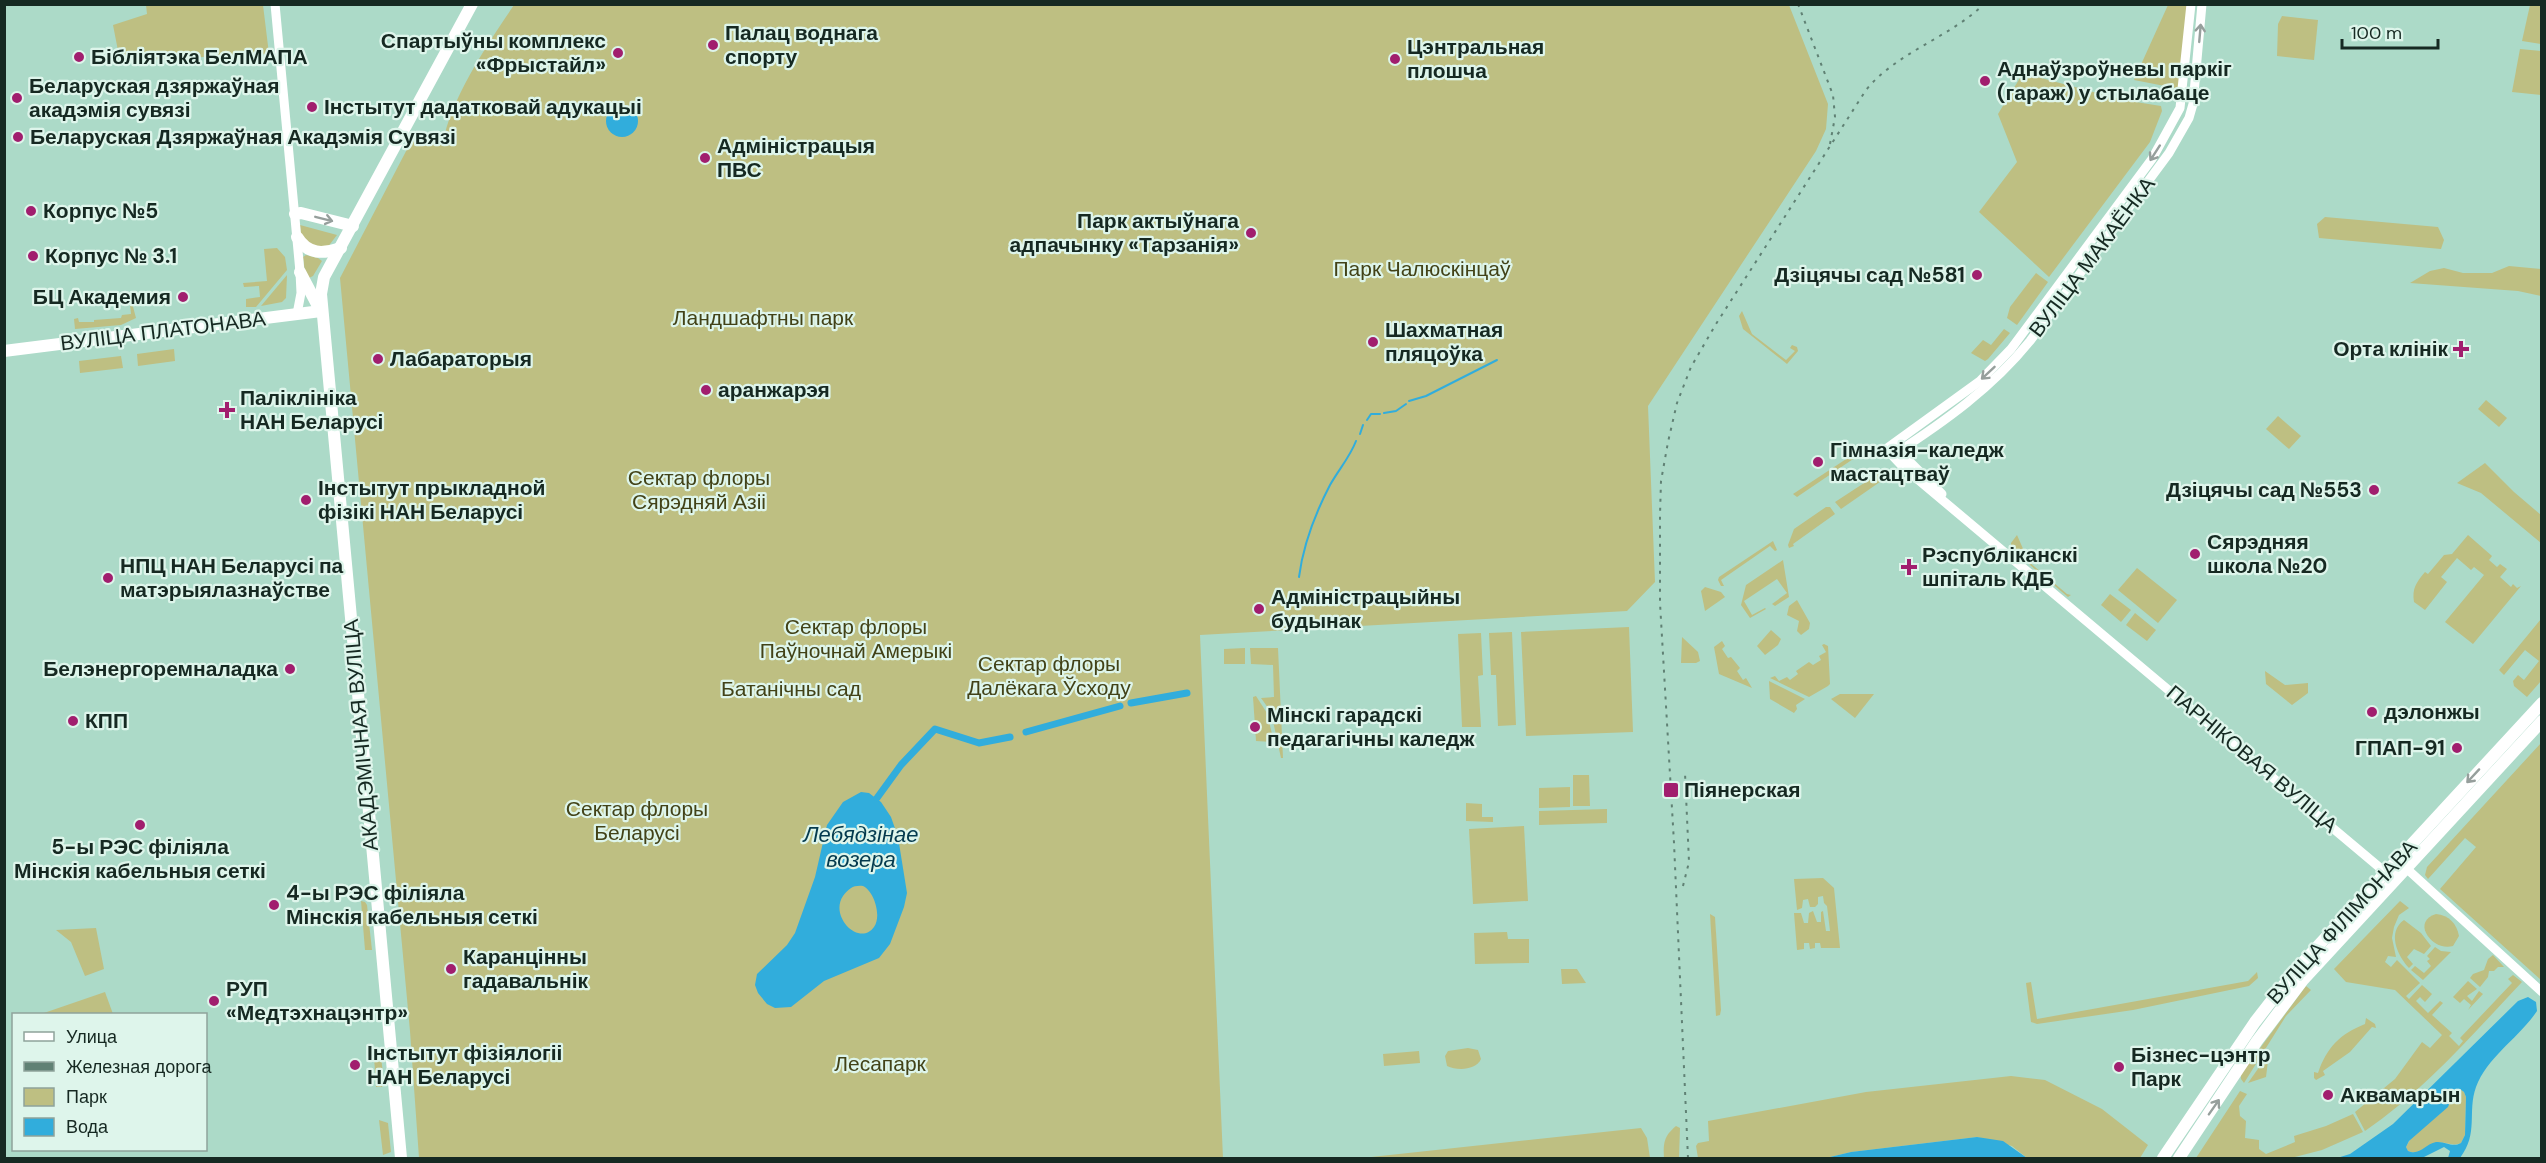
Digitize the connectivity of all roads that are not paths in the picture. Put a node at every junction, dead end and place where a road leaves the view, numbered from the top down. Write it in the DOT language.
graph roads {
  1 [pos="275,4"];
  2 [pos="472,4"];
  3 [pos="2191,4"];
  4 [pos="2202,4"];
  5 [pos="2181,101"];
  6 [pos="2193,104"];
  7 [pos="295,214"];
  8 [pos="353,226"];
  9 [pos="297,237"];
  10 [pos="341,248"];
  11 [pos="300,272"];
  12 [pos="321,311"];
  13 [pos="297,314"];
  14 [pos="2021,335"];
  15 [pos="2030,341"];
  16 [pos="4,351"];
  17 [pos="1890,452"];
  18 [pos="2541,703"];
  19 [pos="2541,721"];
  20 [pos="2503,753"];
  21 [pos="2406,868"];
  22 [pos="2385,872"];
  23 [pos="2541,992"];
  24 [pos="2177,1153"];
  25 [pos="401,1158"];
  26 [pos="2163,1158"];
  1 -- 7 [label="street"];
  2 -- 8 [label="main road"];
  3 -- 5 [label="street, ВУЛІЦА МАКАЁНКА"];
  6 -- 4 [label="street, ВУЛІЦА МАКАЁНКА, one-way"];
  5 -- 6 [label="street"];
  5 -- 14 [label="street, ВУЛІЦА МАКАЁНКА, one-way"];
  6 -- 15 [label="street, ВУЛІЦА МАКАЁНКА"];
  7 -- 8 [label="main road, one-way"];
  7 -- 9 [label="street"];
  8 -- 10 [label="main road"];
  9 -- 10 [label="main road"];
  9 -- 11 [label="street"];
  10 -- 12 [label="main road"];
  11 -- 12 [label="main road"];
  11 -- 13 [label="street"];
  12 -- 13 [label="main road, ВУЛІЦА ПЛАТОНАВА"];
  12 -- 25 [label="main road, АКАДЭМІЧНАЯ ВУЛІЦА"];
  13 -- 16 [label="main road, ВУЛІЦА ПЛАТОНАВА"];
  14 -- 15 [label="street"];
  14 -- 17 [label="street, ВУЛІЦА МАКАЁНКА, one-way"];
  15 -- 17 [label="street, ВУЛІЦА МАКАЁНКА"];
  17 -- 22 [label="street, ПАРНІКОВАЯ ВУЛІЦА"];
  18 -- 20 [label="main road, ВУЛІЦА ФІЛІМОНАВА"];
  19 -- 20 [label="main road, ВУЛІЦА ФІЛІМОНАВА"];
  20 -- 21 [label="main road, ВУЛІЦА ФІЛІМОНАВА"];
  20 -- 22 [label="main road, ВУЛІЦА ФІЛІМОНАВА, one-way"];
  21 -- 22 [label="street"];
  21 -- 23 [label="street"];
  24 -- 21 [label="main road, ВУЛІЦА ФІЛІМОНАВА, one-way"];
  22 -- 24 [label="main road, ВУЛІЦА ФІЛІМОНАВА"];
  24 -- 26 [label="main road, ВУЛІЦА ФІЛІМОНАВА"];
}
